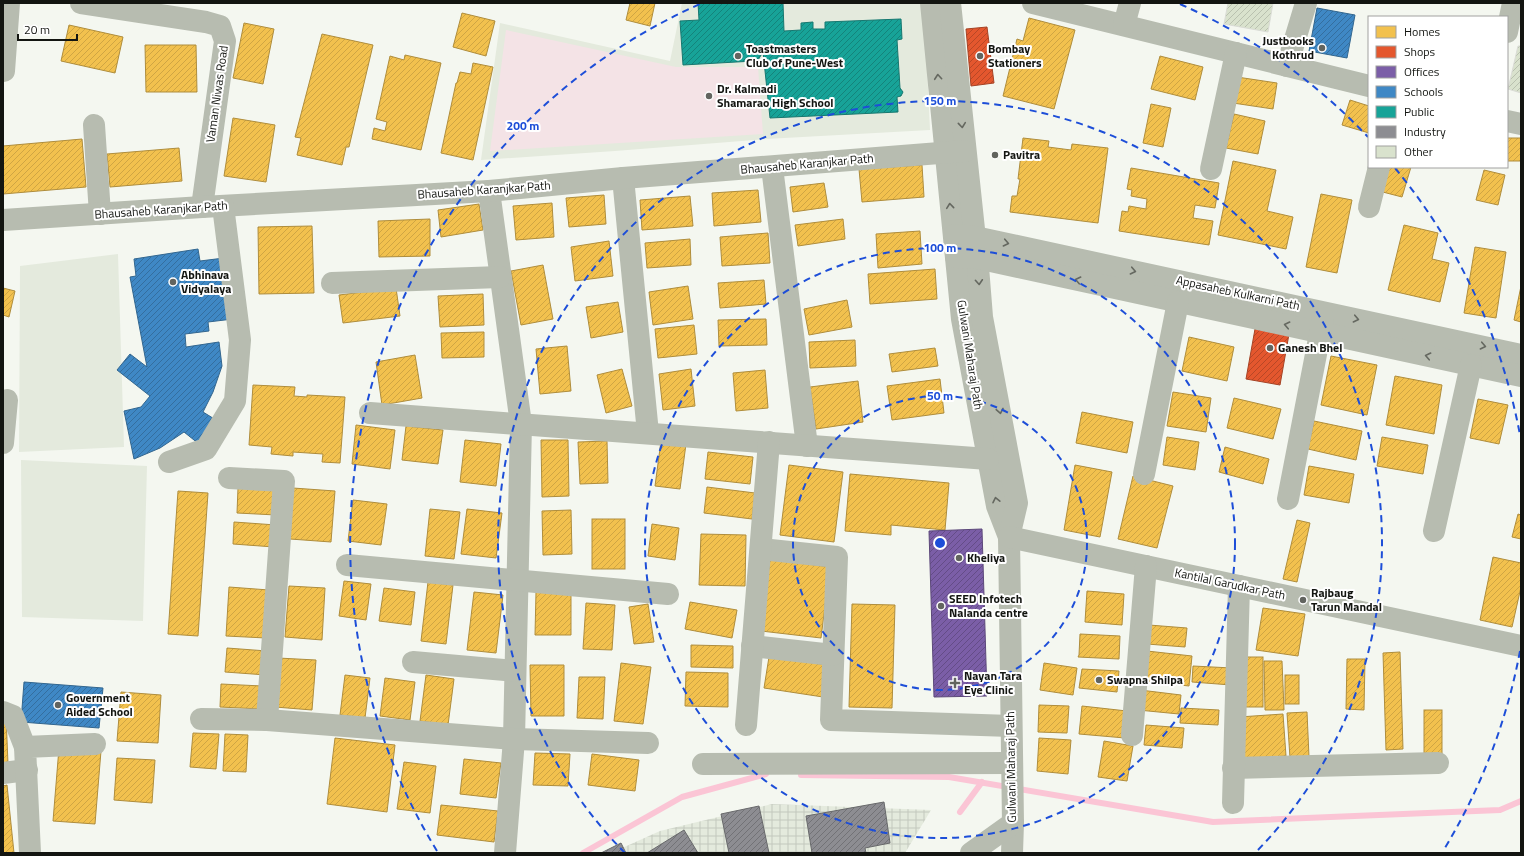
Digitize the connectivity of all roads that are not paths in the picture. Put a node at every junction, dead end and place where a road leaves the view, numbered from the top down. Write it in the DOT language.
graph roads {
  1 [pos="9,3"];
  2 [pos="81,3"];
  3 [pos="931,3"];
  4 [pos="950,3"];
  5 [pos="1033,3"];
  6 [pos="1130,3"];
  7 [pos="1306,3"];
  8 [pos="1513,3"];
  9 [pos="1124,26"];
  10 [pos="1508,27"];
  11 [pos="1236,53"];
  12 [pos="1287,66"];
  13 [pos="4,71"];
  14 [pos="1368,86"];
  15 [pos="1508,121"];
  16 [pos="1521,124"];
  17 [pos="94,125"];
  18 [pos="955,152"];
  19 [pos="772,167"];
  20 [pos="1379,168"];
  21 [pos="1211,169"];
  22 [pos="623,178"];
  23 [pos="489,191"];
  24 [pos="223,206"];
  25 [pos="202,207"];
  26 [pos="1369,207"];
  27 [pos="100,214"];
  28 [pos="3,220"];
  29 [pos="964,236"];
  30 [pos="967,258"];
  31 [pos="500,277"];
  32 [pos="332,284"];
  33 [pos="1178,302"];
  34 [pos="1322,322"];
  35 [pos="1521,355"];
  36 [pos="1471,365"];
  37 [pos="1521,376"];
  38 [pos="7,400"];
  39 [pos="370,413"];
  40 [pos="521,424"];
  41 [pos="648,433"];
  42 [pos="769,442"];
  43 [pos="3,443"];
  44 [pos="808,446"];
  45 [pos="988,459"];
  46 [pos="169,462"];
  47 [pos="1144,474"];
  48 [pos="229,478"];
  49 [pos="1288,500"];
  50 [pos="1434,531"];
  51 [pos="1009,537"];
  52 [pos="761,549"];
  53 [pos="347,565"];
  54 [pos="1146,566"];
  55 [pos="517,581"];
  56 [pos="1239,586"];
  57 [pos="668,594"];
  58 [pos="752,646"];
  59 [pos="1521,646"];
  60 [pos="833,655"];
  61 [pos="413,662"];
  62 [pos="515,671"];
  63 [pos="3,712"];
  64 [pos="201,719"];
  65 [pos="267,720"];
  66 [pos="746,725"];
  67 [pos="1011,726"];
  68 [pos="1132,735"];
  69 [pos="514,739"];
  70 [pos="648,743"];
  71 [pos="95,744"];
  72 [pos="25,747"];
  73 [pos="1011,763"];
  74 [pos="1438,763"];
  75 [pos="703,764"];
  76 [pos="1233,768"];
  77 [pos="27,770"];
  78 [pos="3,773"];
  79 [pos="1233,803"];
  80 [pos="1012,823"];
  81 [pos="30,853"];
  82 [pos="505,853"];
  83 [pos="971,853"];
  84 [pos="1012,853"];
  1 -- 13 [label="street"];
  2 -- 25 [label="street, Vaman Niwas Road"];
  18 -- 3 [label="street, Gulwani Maharaj Path, one-way"];
  4 -- 18 [label="street, Gulwani Maharaj Path, one-way"];
  5 -- 9 [label="street"];
  6 -- 9 [label="street"];
  7 -- 12 [label="street"];
  8 -- 10 [label="street"];
  9 -- 11 [label="street"];
  11 -- 12 [label="street"];
  11 -- 21 [label="street"];
  12 -- 14 [label="street"];
  15 -- 16 [label="street"];
  17 -- 27 [label="street"];
  18 -- 19 [label="street, Bhausaheb Karanjkar Path"];
  18 -- 29 [label="street, Gulwani Maharaj Path"];
  19 -- 22 [label="street, Bhausaheb Karanjkar Path"];
  19 -- 44 [label="street"];
  20 -- 26 [label="street"];
  22 -- 23 [label="street, Bhausaheb Karanjkar Path"];
  22 -- 41 [label="street"];
  23 -- 24 [label="street, Bhausaheb Karanjkar Path"];
  23 -- 31 [label="street"];
  24 -- 25 [label="street, Bhausaheb Karanjkar Path"];
  24 -- 46 [label="street"];
  25 -- 27 [label="street, Bhausaheb Karanjkar Path"];
  27 -- 28 [label="street, Bhausaheb Karanjkar Path"];
  29 -- 30 [label="street, Gulwani Maharaj Path"];
  29 -- 34 [label="street, Appasaheb Kulkarni Path, one-way"];
  33 -- 30 [label="street, Appasaheb Kulkarni Path, one-way"];
  30 -- 45 [label="street, Gulwani Maharaj Path"];
  30 -- 51 [label="street, Gulwani Maharaj Path, one-way"];
  31 -- 32 [label="street"];
  31 -- 40 [label="street"];
  34 -- 33 [label="street, Appasaheb Kulkarni Path, one-way"];
  33 -- 47 [label="street"];
  34 -- 35 [label="street, Appasaheb Kulkarni Path, one-way"];
  36 -- 34 [label="street, Appasaheb Kulkarni Path, one-way"];
  34 -- 49 [label="street"];
  36 -- 37 [label="street, Appasaheb Kulkarni Path"];
  36 -- 50 [label="street"];
  38 -- 43 [label="street"];
  39 -- 40 [label="street"];
  40 -- 41 [label="street"];
  40 -- 55 [label="street"];
  41 -- 42 [label="street"];
  42 -- 44 [label="street"];
  42 -- 52 [label="street"];
  44 -- 45 [label="street"];
  51 -- 45 [label="street, Gulwani Maharaj Path, one-way"];
  48 -- 65 [label="street"];
  51 -- 54 [label="street, Kantilal Garudkar Path"];
  51 -- 67 [label="street, Gulwani Maharaj Path"];
  52 -- 58 [label="street"];
  52 -- 60 [label="street"];
  53 -- 55 [label="street"];
  54 -- 56 [label="street, Kantilal Garudkar Path"];
  54 -- 68 [label="street"];
  55 -- 57 [label="street"];
  55 -- 62 [label="street"];
  56 -- 59 [label="street, Kantilal Garudkar Path"];
  56 -- 76 [label="street"];
  58 -- 60 [label="street"];
  58 -- 66 [label="street"];
  60 -- 67 [label="street"];
  61 -- 62 [label="street"];
  62 -- 69 [label="street"];
  63 -- 72 [label="street"];
  64 -- 65 [label="street"];
  65 -- 69 [label="street"];
  67 -- 73 [label="street, Gulwani Maharaj Path"];
  69 -- 70 [label="street"];
  69 -- 82 [label="street"];
  71 -- 72 [label="street"];
  72 -- 77 [label="street"];
  73 -- 75 [label="street"];
  73 -- 80 [label="street, Gulwani Maharaj Path"];
  74 -- 76 [label="street"];
  76 -- 79 [label="street"];
  77 -- 78 [label="street"];
  77 -- 81 [label="street"];
  80 -- 83 [label="street"];
  80 -- 84 [label="street, Gulwani Maharaj Path"];
}
